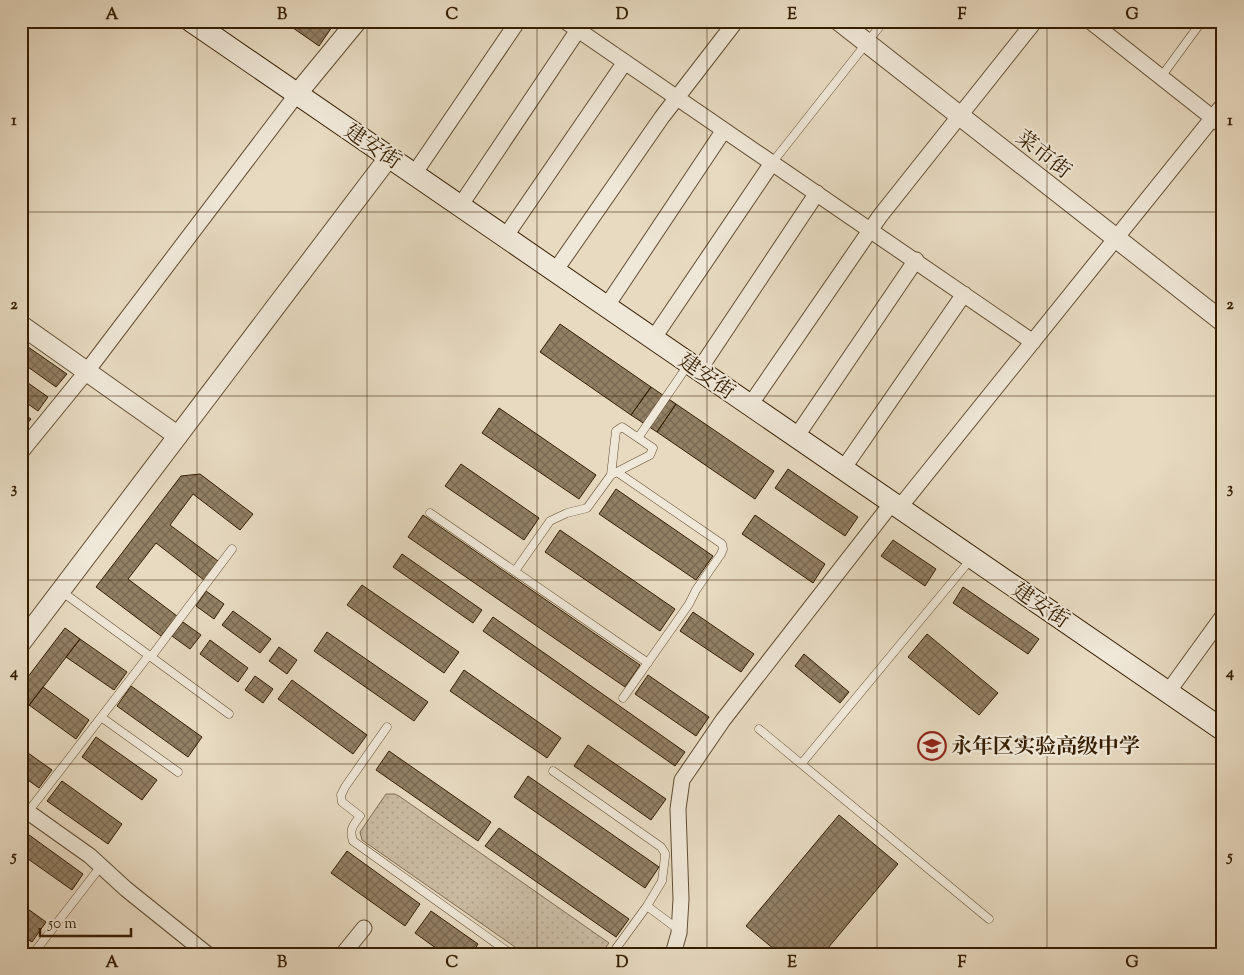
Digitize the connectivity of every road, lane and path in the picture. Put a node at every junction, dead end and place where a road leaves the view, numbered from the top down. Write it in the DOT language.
graph roads {
  1 [pos="191,21"];
  2 [pos="357,21"];
  3 [pos="518,21"];
  4 [pos="736,21"];
  5 [pos="838,21"];
  6 [pos="884,21"];
  7 [pos="1035,21"];
  8 [pos="1090,21"];
  9 [pos="1202,21"];
  10 [pos="572,26"];
  11 [pos="867,43"];
  12 [pos="625,62"];
  13 [pos="1161,77"];
  14 [pos="298,94"];
  15 [pos="676,97"];
  16 [pos="1223,105"];
  17 [pos="960,116"];
  18 [pos="1218,122"];
  19 [pos="724,130"];
  20 [pos="384,154"];
  21 [pos="772,163"];
  22 [pos="414,174"];
  23 [pos="817,193"];
  24 [pos="460,206"];
  25 [pos="870,230"];
  26 [pos="505,237"];
  27 [pos="1116,239"];
  28 [pos="916,260"];
  29 [pos="555,271"];
  30 [pos="964,294"];
  31 [pos="606,306"];
  32 [pos="1223,322"];
  33 [pos="21,324"];
  34 [pos="653,338"];
  35 [pos="1033,342"];
  36 [pos="694,367"];
  37 [pos="87,371"];
  38 [pos="750,405"];
  39 [pos="173,432"];
  40 [pos="796,437"];
  41 [pos="638,438"];
  42 [pos="21,452"];
  43 [pos="843,469"];
  44 [pos="614,473"];
  45 [pos="896,505"];
  46 [pos="430,512"];
  47 [pos="232,550"];
  48 [pos="972,558"];
  49 [pos="515,572"];
  50 [pos="61,591"];
  51 [pos="1223,616"];
  52 [pos="21,622"];
  53 [pos="21,643"];
  54 [pos="150,656"];
  55 [pos="648,663"];
  56 [pos="1168,692"];
  57 [pos="623,698"];
  58 [pos="229,714"];
  59 [pos="101,717"];
  60 [pos="387,727"];
  61 [pos="759,729"];
  62 [pos="1223,730"];
  63 [pos="802,764"];
  64 [pos="553,770"];
  65 [pos="178,772"];
  66 [pos="23,813"];
  67 [pos="101,866"];
  68 [pos="646,906"];
  69 [pos="990,919"];
  70 [pos="364,928"];
  71 [pos="679,930"];
  72 [pos="33,954"];
  73 [pos="207,954"];
  74 [pos="343,954"];
  75 [pos="511,954"];
  76 [pos="612,954"];
  77 [pos="673,954"];
  1 -- 14 [label="main road, 建安街"];
  2 -- 14 [label="street"];
  3 -- 22 [label="street"];
  4 -- 15 [label="street"];
  5 -- 11 [label="street, 菜市街"];
  6 -- 11 [label="lane"];
  7 -- 17 [label="street"];
  8 -- 13 [label="street"];
  9 -- 13 [label="lane"];
  10 -- 12 [label="street"];
  10 -- 24 [label="street"];
  11 -- 17 [label="street, 菜市街"];
  11 -- 21 [label="lane"];
  12 -- 15 [label="street"];
  12 -- 26 [label="street"];
  13 -- 18 [label="street"];
  14 -- 20 [label="main road, 建安街"];
  14 -- 37 [label="street"];
  15 -- 19 [label="street"];
  15 -- 29 [label="street"];
  16 -- 18 [label="street"];
  17 -- 25 [label="street"];
  17 -- 27 [label="street, 菜市街"];
  18 -- 27 [label="street"];
  19 -- 21 [label="street"];
  19 -- 31 [label="street"];
  20 -- 22 [label="main road, 建安街"];
  20 -- 39 [label="street"];
  21 -- 23 [label="street"];
  21 -- 34 [label="street"];
  22 -- 24 [label="main road, 建安街"];
  23 -- 25 [label="street"];
  23 -- 36 [label="street"];
  24 -- 26 [label="main road, 建安街"];
  25 -- 28 [label="street"];
  25 -- 38 [label="street"];
  26 -- 29 [label="main road, 建安街"];
  27 -- 32 [label="street, 菜市街"];
  27 -- 35 [label="street"];
  28 -- 30 [label="street"];
  28 -- 40 [label="street"];
  29 -- 31 [label="main road, 建安街"];
  30 -- 35 [label="street"];
  30 -- 43 [label="street"];
  31 -- 34 [label="main road, 建安街"];
  33 -- 37 [label="street"];
  34 -- 36 [label="main road, 建安街"];
  35 -- 45 [label="street"];
  36 -- 38 [label="main road, 建安街"];
  36 -- 41 [label="lane"];
  37 -- 39 [label="street"];
  37 -- 42 [label="street"];
  38 -- 40 [label="main road, 建安街"];
  39 -- 50 [label="street"];
  39 -- 52 [label="street"];
  40 -- 43 [label="main road, 建安街"];
  41 -- 44 [label="lane"];
  41 -- 44 [label="lane"];
  43 -- 45 [label="main road, 建安街"];
  44 -- 49 [label="lane"];
  44 -- 55 [label="lane"];
  45 -- 48 [label="main road, 建安街"];
  45 -- 71 [label="street"];
  46 -- 49 [label="lane"];
  47 -- 54 [label="lane"];
  48 -- 56 [label="main road, 建安街"];
  48 -- 63 [label="lane"];
  49 -- 55 [label="lane"];
  50 -- 53 [label="street"];
  50 -- 54 [label="lane"];
  51 -- 56 [label="street"];
  54 -- 58 [label="lane"];
  54 -- 59 [label="lane"];
  55 -- 57 [label="lane"];
  56 -- 62 [label="main road, 建安街"];
  59 -- 65 [label="lane"];
  59 -- 66 [label="lane"];
  60 -- 75 [label="lane"];
  61 -- 63 [label="lane"];
  63 -- 69 [label="lane"];
  64 -- 68 [label="lane"];
  66 -- 67 [label="street"];
  67 -- 72 [label="lane"];
  67 -- 73 [label="street"];
  68 -- 71 [label="lane"];
  68 -- 76 [label="lane"];
  70 -- 74 [label="street"];
  71 -- 77 [label="street"];
}
